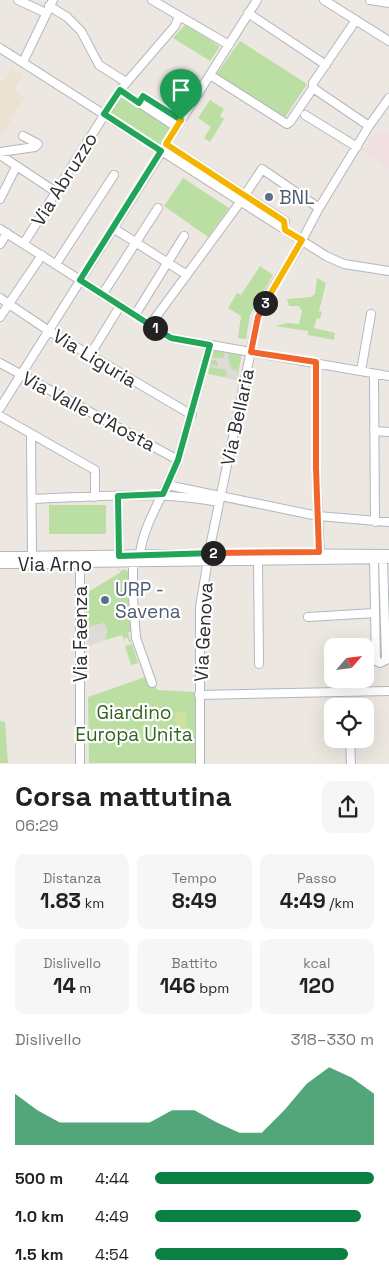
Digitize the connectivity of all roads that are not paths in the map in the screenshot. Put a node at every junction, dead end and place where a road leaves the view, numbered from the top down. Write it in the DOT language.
graph roads {
  1 [pos="18,0"];
  2 [pos="152,0"];
  3 [pos="257,0"];
  4 [pos="324,0"];
  5 [pos="370,0"];
  6 [pos="389,3"];
  7 [pos="49,7"];
  8 [pos="248,13"];
  9 [pos="179,16"];
  10 [pos="356,20"];
  11 [pos="389,41"];
  12 [pos="229,45"];
  13 [pos="0,48"];
  14 [pos="23,62"];
  15 [pos="326,65"];
  16 [pos="210,75"];
  17 [pos="126,82"];
  18 [pos="313,88"];
  19 [pos="120,90"];
  20 [pos="389,98"];
  21 [pos="104,114"];
  22 [pos="305,115"];
  23 [pos="178,123"];
  24 [pos="369,126"];
  25 [pos="24,136"];
  26 [pos="356,147"];
  27 [pos="163,148"];
  28 [pos="0,153"];
  29 [pos="16,166"];
  30 [pos="114,175"];
  31 [pos="56,192"];
  32 [pos="0,199"];
  33 [pos="243,199"];
  34 [pos="158,208"];
  35 [pos="319,208"];
  36 [pos="113,228"];
  37 [pos="4,231"];
  38 [pos="184,236"];
  39 [pos="302,240"];
  40 [pos="136,242"];
  41 [pos="24,243"];
  42 [pos="0,244"];
  43 [pos="42,255"];
  44 [pos="169,263"];
  45 [pos="56,264"];
  46 [pos="389,271"];
  47 [pos="187,274"];
  48 [pos="80,280"];
  49 [pos="102,295"];
  50 [pos="0,298"];
  51 [pos="8,304"];
  52 [pos="120,306"];
  53 [pos="371,314"];
  54 [pos="135,315"];
  55 [pos="0,317"];
  56 [pos="150,325"];
  57 [pos="49,331"];
  58 [pos="210,345"];
  59 [pos="251,352"];
  60 [pos="90,355"];
  61 [pos="0,362"];
  62 [pos="316,362"];
  63 [pos="361,371"];
  64 [pos="374,374"];
  65 [pos="21,375"];
  66 [pos="389,376"];
  67 [pos="0,408"];
  68 [pos="192,414"];
  69 [pos="0,416"];
  70 [pos="374,431"];
  71 [pos="389,432"];
  72 [pos="33,435"];
  73 [pos="178,460"];
  74 [pos="167,486"];
  75 [pos="163,494"];
  76 [pos="118,496"];
  77 [pos="95,497"];
  78 [pos="32,499"];
  79 [pos="220,499"];
  80 [pos="318,516"];
  81 [pos="376,522"];
  82 [pos="389,522"];
  83 [pos="0,556"];
  84 [pos="32,556"];
  85 [pos="119,556"];
  86 [pos="140,556"];
  87 [pos="320,556"];
  88 [pos="209,557"];
  89 [pos="387,557"];
  90 [pos="374,560"];
  91 [pos="258,561"];
  92 [pos="0,564"];
  93 [pos="80,564"];
  94 [pos="133,564"];
  95 [pos="375,613"];
  96 [pos="308,617"];
  97 [pos="259,664"];
  98 [pos="152,683"];
  99 [pos="389,691"];
  100 [pos="199,695"];
  101 [pos="350,748"];
  102 [pos="80,764"];
  103 [pos="200,764"];
  104 [pos="351,764"];
  1 -- 7 [label="street"];
  2 -- 9 [label="street"];
  3 -- 8 [label="street"];
  4 -- 10 [label="street"];
  5 -- 6 [label="street"];
  7 -- 14 [label="street"];
  7 -- 17 [label="street"];
  8 -- 12 [label="street"];
  8 -- 15 [label="street"];
  9 -- 12 [label="street"];
  9 -- 17 [label="street, Via Abruzzo"];
  10 -- 11 [label="street"];
  10 -- 15 [label="street"];
  12 -- 16 [label="street"];
  13 -- 14 [label="street"];
  14 -- 21 [label="street"];
  15 -- 18 [label="street"];
  16 -- 18 [label="street"];
  16 -- 23 [label="street"];
  17 -- 19 [label="street, Via Abruzzo"];
  18 -- 24 [label="street"];
  19 -- 21 [label="street, Via Abruzzo"];
  19 -- 23 [label="street"];
  20 -- 24 [label="street, Via Bellaria"];
  21 -- 27 [label="street"];
  21 -- 31 [label="street, Via Abruzzo"];
  22 -- 26 [label="street"];
  23 -- 27 [label="street"];
  24 -- 26 [label="street, Via Bellaria"];
  25 -- 28 [label="street"];
  26 -- 35 [label="street, Via Bellaria"];
  27 -- 33 [label="street"];
  27 -- 36 [label="street"];
  28 -- 29 [label="street"];
  29 -- 31 [label="street"];
  29 -- 32 [label="street"];
  30 -- 45 [label="street"];
  31 -- 41 [label="street, Via Abruzzo"];
  33 -- 35 [label="street"];
  33 -- 39 [label="street"];
  33 -- 47 [label="street"];
  34 -- 40 [label="street"];
  35 -- 39 [label="street, Via Bellaria"];
  36 -- 40 [label="street"];
  36 -- 48 [label="street"];
  37 -- 41 [label="street"];
  37 -- 42 [label="street"];
  38 -- 44 [label="street"];
  39 -- 46 [label="street"];
  39 -- 59 [label="street, Via Bellaria"];
  40 -- 44 [label="street"];
  40 -- 49 [label="street"];
  41 -- 43 [label="street"];
  43 -- 45 [label="street"];
  43 -- 51 [label="street"];
  44 -- 47 [label="street"];
  44 -- 54 [label="street"];
  45 -- 48 [label="street"];
  47 -- 56 [label="street"];
  48 -- 49 [label="street"];
  48 -- 57 [label="street"];
  49 -- 52 [label="street"];
  50 -- 51 [label="street, Via Liguria"];
  51 -- 55 [label="street"];
  51 -- 57 [label="street, Via Liguria"];
  52 -- 54 [label="street"];
  52 -- 60 [label="street"];
  53 -- 63 [label="street"];
  54 -- 56 [label="street"];
  56 -- 58 [label="street"];
  57 -- 60 [label="street, Via Liguria"];
  57 -- 65 [label="street"];
  58 -- 59 [label="street"];
  58 -- 68 [label="street"];
  59 -- 62 [label="street"];
  59 -- 79 [label="street, Via Bellaria"];
  60 -- 68 [label="street, Via Liguria"];
  61 -- 65 [label="street, Via Valle d'Aosta"];
  62 -- 63 [label="street"];
  62 -- 80 [label="street"];
  63 -- 64 [label="street"];
  64 -- 66 [label="street"];
  64 -- 70 [label="street"];
  65 -- 67 [label="street"];
  65 -- 73 [label="street, Via Valle d'Aosta"];
  68 -- 73 [label="street"];
  69 -- 72 [label="street"];
  70 -- 71 [label="street"];
  70 -- 81 [label="street"];
  72 -- 77 [label="street"];
  72 -- 78 [label="street"];
  73 -- 74 [label="street"];
  74 -- 75 [label="street"];
  74 -- 79 [label="street"];
  75 -- 76 [label="street"];
  75 -- 79 [label="street"];
  75 -- 86 [label="street"];
  76 -- 77 [label="street"];
  76 -- 85 [label="street"];
  77 -- 78 [label="street"];
  78 -- 84 [label="street"];
  79 -- 80 [label="street"];
  79 -- 88 [label="street, Via Bellaria"];
  80 -- 81 [label="street"];
  80 -- 87 [label="street"];
  81 -- 82 [label="street"];
  83 -- 84 [label="street, Via Arno"];
  84 -- 85 [label="street, Via Arno"];
  85 -- 86 [label="street, Via Arno"];
  86 -- 88 [label="street, Via Arno"];
  87 -- 88 [label="street, Via Arno"];
  87 -- 89 [label="street, Via Arno"];
  87 -- 90 [label="street, Via Arno"];
  87 -- 91 [label="street, Via Arno"];
  88 -- 91 [label="street, Via Arno"];
  88 -- 94 [label="street, Via Arno"];
  88 -- 100 [label="street, Via Genova"];
  89 -- 90 [label="street, Via Arno"];
  89 -- 95 [label="street"];
  90 -- 95 [label="street"];
  91 -- 97 [label="street"];
  92 -- 93 [label="street, Via Arno"];
  93 -- 94 [label="street, Via Arno"];
  93 -- 102 [label="street, Via Faenza"];
  94 -- 98 [label="street"];
  95 -- 96 [label="street"];
  99 -- 100 [label="street"];
  100 -- 103 [label="street, Via Genova"];
  101 -- 104 [label="street"];
}
